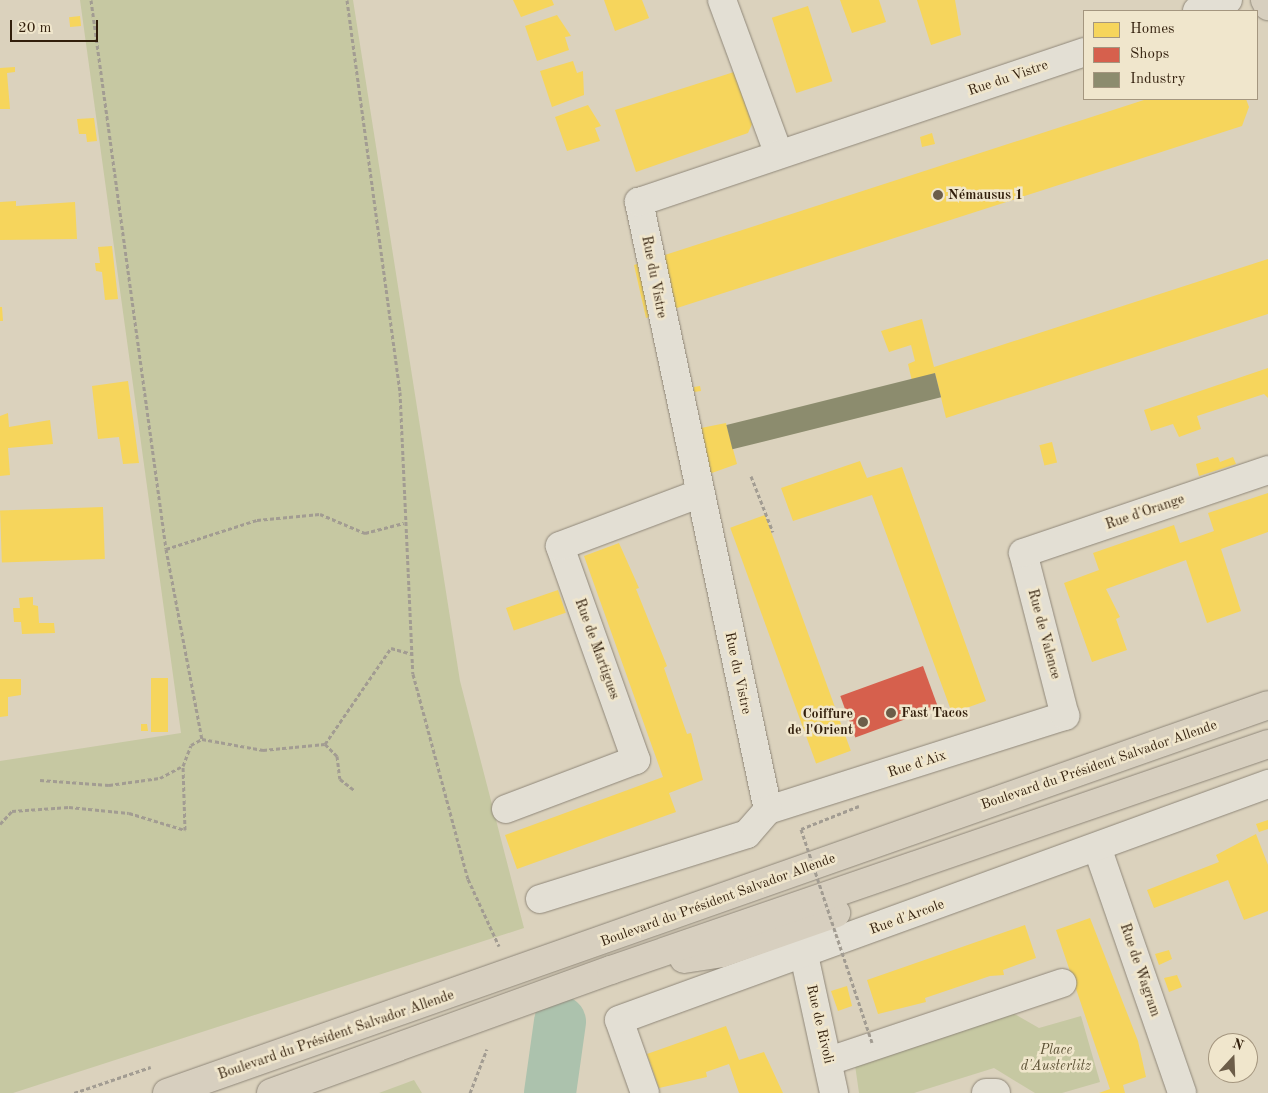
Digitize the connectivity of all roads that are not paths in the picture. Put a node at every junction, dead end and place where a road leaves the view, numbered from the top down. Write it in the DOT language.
graph roads {
  1 [pos="722,0"];
  2 [pos="1228,0"];
  3 [pos="1265,0"];
  4 [pos="1268,6"];
  5 [pos="1200,10"];
  6 [pos="1083,52"];
  7 [pos="778,152"];
  8 [pos="1268,470"];
  9 [pos="698,494"];
  10 [pos="1023,553"];
  11 [pos="1268,705"];
  12 [pos="1065,716"];
  13 [pos="1268,744"];
  14 [pos="1268,762"];
  15 [pos="1268,784"];
  16 [pos="506,809"];
  17 [pos="768,810"];
  18 [pos="1097,847"];
  19 [pos="540,898"];
  20 [pos="804,954"];
  21 [pos="611,970"];
  22 [pos="1062,983"];
  23 [pos="829,1061"];
  24 [pos="166,1093"];
  25 [pos="271,1093"];
  26 [pos="646,1093"];
  27 [pos="834,1093"];
  28 [pos="986,1093"];
  29 [pos="996,1093"];
  30 [pos="1182,1093"];
  1 -- 7 [label="street"];
  2 -- 5 [label="street"];
  3 -- 4 [label="main road"];
  6 -- 7 [label="street, Rue du Vistre"];
  7 -- 9 [label="street, Rue du Vistre"];
  8 -- 10 [label="street, Rue d'Orange"];
  9 -- 16 [label="street, Rue de Martigues"];
  9 -- 17 [label="street, Rue du Vistre"];
  10 -- 12 [label="street, Rue de Valence"];
  11 -- 24 [label="main road, Boulevard du Président Salvador Allende"];
  12 -- 17 [label="street, Rue d'Aix"];
  13 -- 21 [label="main road"];
  14 -- 21 [label="main road"];
  15 -- 18 [label="street, Rue d'Arcole"];
  17 -- 19 [label="street"];
  18 -- 20 [label="street, Rue d'Arcole"];
  18 -- 30 [label="street, Rue de Wagram"];
  20 -- 23 [label="street, Rue de Rivoli"];
  20 -- 26 [label="street, Rue d'Arcole"];
  21 -- 25 [label="main road"];
  22 -- 23 [label="street"];
  23 -- 27 [label="street, Rue de Rivoli"];
  28 -- 29 [label="street"];
}
